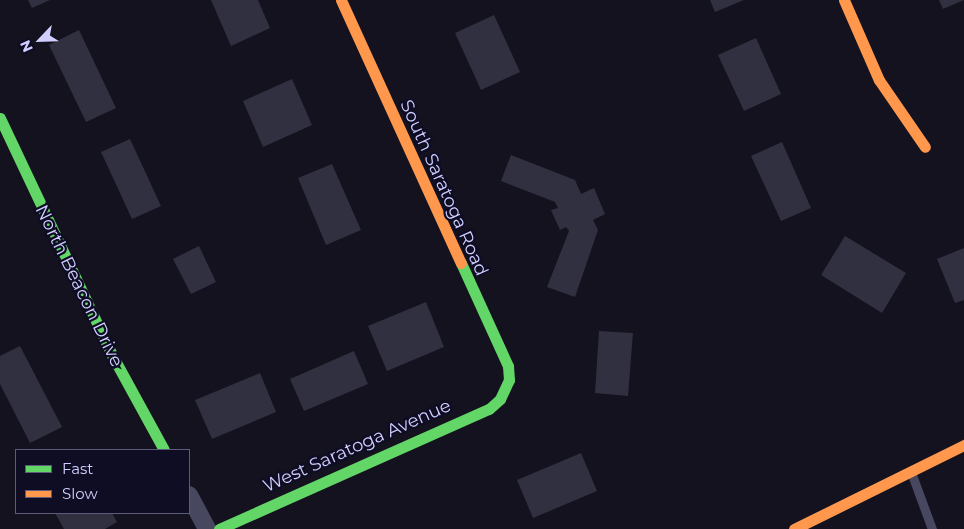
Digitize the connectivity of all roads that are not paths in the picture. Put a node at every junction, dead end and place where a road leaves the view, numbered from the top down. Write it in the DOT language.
graph roads {
  1 [pos="341,0"];
  2 [pos="844,0"];
  3 [pos="0,118"];
  4 [pos="925,147"];
  5 [pos="506,391"];
  6 [pos="964,445"];
  7 [pos="163,449"];
  8 [pos="910,472"];
  9 [pos="190,497"];
  10 [pos="207,529"];
  11 [pos="219,529"];
  12 [pos="794,529"];
  13 [pos="932,529"];
  1 -- 5 [label="street, South Saratoga Road"];
  2 -- 4 [label="street"];
  3 -- 7 [label="street, North Beacon Drive"];
  5 -- 11 [label="street, West Saratoga Avenue"];
  6 -- 8 [label="street"];
  8 -- 12 [label="street"];
  8 -- 13 [label="lane"];
  9 -- 10 [label="street"];
}
